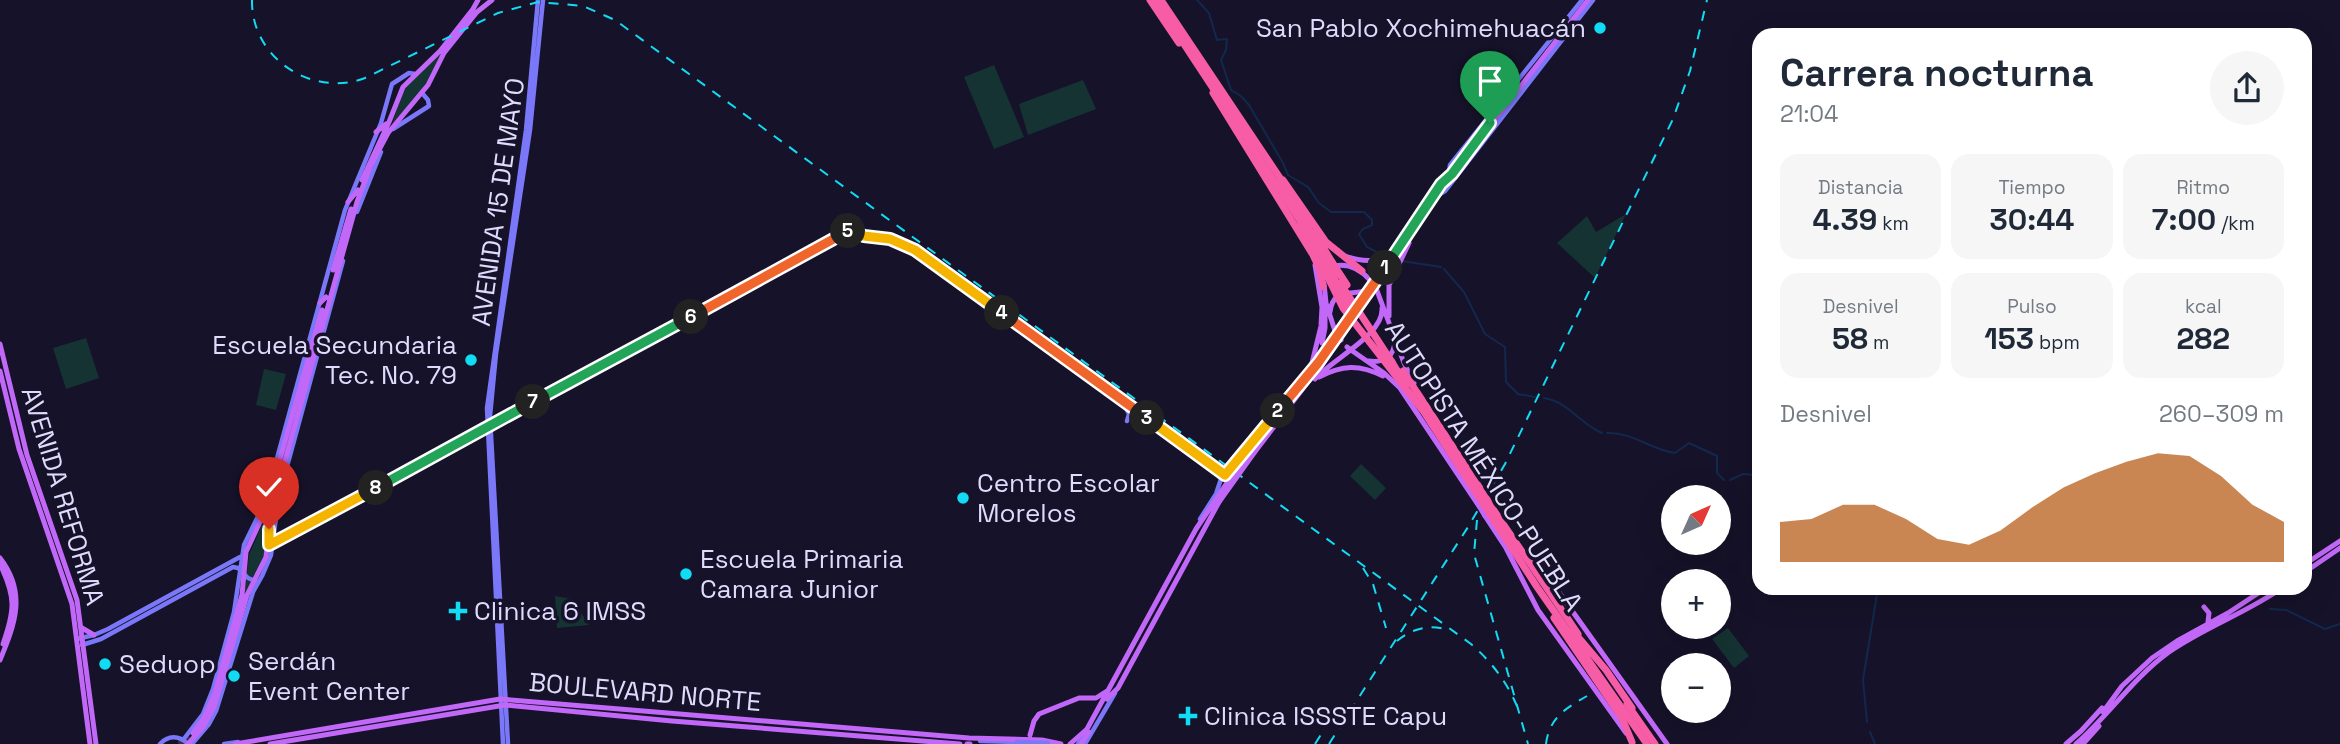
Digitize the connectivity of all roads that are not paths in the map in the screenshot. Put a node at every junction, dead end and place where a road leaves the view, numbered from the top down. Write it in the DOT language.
graph roads {
  1 [pos="478,0"];
  2 [pos="492,0"];
  3 [pos="540,0"];
  4 [pos="1156,0"];
  5 [pos="1581,0"];
  6 [pos="1590,0"];
  7 [pos="416,73"];
  8 [pos="396,79"];
  9 [pos="428,85"];
  10 [pos="402,87"];
  11 [pos="422,93"];
  12 [pos="1213,93"];
  13 [pos="398,97"];
  14 [pos="410,107"];
  15 [pos="392,122"];
  16 [pos="405,122"];
  17 [pos="1244,125"];
  18 [pos="528,130"];
  19 [pos="376,132"];
  20 [pos="385,140"];
  21 [pos="1473,146"];
  22 [pos="1451,173"];
  23 [pos="358,190"];
  24 [pos="1440,194"];
  25 [pos="348,202"];
  26 [pos="839,227"];
  27 [pos="342,231"];
  28 [pos="850,233"];
  29 [pos="1413,234"];
  30 [pos="1404,241"];
  31 [pos="1306,242"];
  32 [pos="1338,252"];
  33 [pos="1330,263"];
  34 [pos="1362,271"];
  35 [pos="1323,286"];
  36 [pos="1374,288"];
  37 [pos="1325,298"];
  38 [pos="326,300"];
  39 [pos="1381,301"];
  40 [pos="987,304"];
  41 [pos="1331,319"];
  42 [pos="1388,320"];
  43 [pos="312,332"];
  44 [pos="1395,338"];
  45 [pos="0,344"];
  46 [pos="314,347"];
  47 [pos="317,356"];
  48 [pos="1361,358"];
  49 [pos="1311,364"];
  50 [pos="2,372"];
  51 [pos="1309,375"];
  52 [pos="1315,379"];
  53 [pos="310,383"];
  54 [pos="1308,384"];
  55 [pos="1400,388"];
  56 [pos="302,397"];
  57 [pos="1125,406"];
  58 [pos="1279,410"];
  59 [pos="490,414"];
  60 [pos="302,415"];
  61 [pos="497,418"];
  62 [pos="1431,420"];
  63 [pos="1127,421"];
  64 [pos="293,427"];
  65 [pos="488,428"];
  66 [pos="291,443"];
  67 [pos="1252,451"];
  68 [pos="1224,479"];
  69 [pos="1483,500"];
  70 [pos="1490,511"];
  71 [pos="255,528"];
  72 [pos="269,529"];
  73 [pos="1196,529"];
  74 [pos="2340,541"];
  75 [pos="270,546"];
  76 [pos="2340,548"];
  77 [pos="244,554"];
  78 [pos="0,558"];
  79 [pos="2312,562"];
  80 [pos="2312,563"];
  81 [pos="0,564"];
  82 [pos="242,572"];
  83 [pos="217,573"];
  84 [pos="1180,573"];
  85 [pos="1172,574"];
  86 [pos="257,581"];
  87 [pos="1537,587"];
  88 [pos="2255,595"];
  89 [pos="2261,595"];
  90 [pos="2271,596"];
  91 [pos="2262,602"];
  92 [pos="2204,607"];
  93 [pos="2206,624"];
  94 [pos="1569,626"];
  95 [pos="81,627"];
  96 [pos="94,635"];
  97 [pos="80,638"];
  98 [pos="80,646"];
  99 [pos="0,652"];
  100 [pos="0,660"];
  101 [pos="1126,665"];
  102 [pos="216,685"];
  103 [pos="86,686"];
  104 [pos="1109,689"];
  105 [pos="503,702"];
  106 [pos="225,703"];
  107 [pos="2111,704"];
  108 [pos="218,705"];
  109 [pos="193,733"];
  110 [pos="1084,733"];
  111 [pos="1030,735"];
  112 [pos="969,742"];
  113 [pos="1017,742"];
  114 [pos="188,743"];
  115 [pos="237,743"];
  116 [pos="1633,743"];
  117 [pos="90,744"];
  118 [pos="96,744"];
  119 [pos="160,744"];
  120 [pos="224,744"];
  121 [pos="270,744"];
  122 [pos="506,744"];
  123 [pos="960,744"];
  124 [pos="1051,744"];
  125 [pos="1061,744"];
  126 [pos="1070,744"];
  127 [pos="1081,744"];
  128 [pos="1651,744"];
  129 [pos="1667,744"];
  130 [pos="2066,744"];
  131 [pos="2074,744"];
  132 [pos="2082,744"];
  1 -- 7 [label="main road"];
  2 -- 9 [label="main road"];
  3 -- 18 [label="main road, AVENIDA 15 DE MAYO"];
  4 -- 12 [label="highway, AUTOPISTA MÉXICO-PUEBLA"];
  4 -- 17 [label="highway, AUTOPISTA MÉXICO-PUEBLA"];
  4 -- 87 [label="highway, bridge"];
  4 -- 94 [label="highway, bridge"];
  5 -- 21 [label="main road"];
  6 -- 21 [label="main road"];
  7 -- 8 [label="main road"];
  7 -- 9 [label="main road"];
  7 -- 10 [label="main road"];
  8 -- 10 [label="main road"];
  8 -- 19 [label="main road"];
  9 -- 11 [label="main road"];
  10 -- 13 [label="main road"];
  11 -- 14 [label="main road"];
  11 -- 16 [label="main road"];
  12 -- 31 [label="highway"];
  12 -- 33 [label="highway, AUTOPISTA MÉXICO-PUEBLA"];
  13 -- 14 [label="main road"];
  13 -- 15 [label="main road"];
  14 -- 15 [label="main road"];
  15 -- 16 [label="main road"];
  15 -- 19 [label="main road"];
  15 -- 20 [label="main road"];
  15 -- 23 [label="main road"];
  16 -- 20 [label="main road"];
  17 -- 32 [label="highway"];
  17 -- 33 [label="highway, AUTOPISTA MÉXICO-PUEBLA"];
  18 -- 59 [label="main road, AVENIDA 15 DE MAYO"];
  18 -- 65 [label="main road, AVENIDA 15 DE MAYO"];
  19 -- 25 [label="main road"];
  20 -- 38 [label="main road"];
  21 -- 22 [label="main road"];
  21 -- 24 [label="main road"];
  22 -- 24 [label="main road"];
  22 -- 30 [label="main road"];
  23 -- 25 [label="main road"];
  23 -- 27 [label="main road"];
  24 -- 29 [label="main road"];
  25 -- 27 [label="main road"];
  26 -- 28 [label="main road"];
  27 -- 38 [label="main road"];
  28 -- 40 [label="main road"];
  28 -- 40 [label="main road"];
  28 -- 65 [label="main road"];
  28 -- 65 [label="main road"];
  29 -- 42 [label="main road"];
  29 -- 54 [label="main road"];
  30 -- 32 [label="main road"];
  30 -- 36 [label="main road"];
  31 -- 35 [label="highway"];
  31 -- 49 [label="main road"];
  32 -- 34 [label="highway"];
  33 -- 62 [label="highway, AUTOPISTA MÉXICO-PUEBLA, bridge"];
  34 -- 35 [label="main road"];
  34 -- 36 [label="main road, bridge"];
  35 -- 37 [label="main road"];
  36 -- 39 [label="main road"];
  36 -- 41 [label="main road"];
  36 -- 51 [label="main road"];
  37 -- 41 [label="main road"];
  37 -- 49 [label="main road"];
  38 -- 43 [label="main road"];
  38 -- 46 [label="main road"];
  38 -- 47 [label="main road"];
  39 -- 42 [label="main road"];
  39 -- 52 [label="main road"];
  40 -- 57 [label="main road"];
  40 -- 68 [label="main road"];
  41 -- 48 [label="main road, bridge"];
  42 -- 44 [label="main road"];
  43 -- 46 [label="main road"];
  43 -- 71 [label="main road"];
  44 -- 48 [label="main road"];
  44 -- 62 [label="main road"];
  45 -- 50 [label="main road, AVENIDA REFORMA"];
  46 -- 47 [label="main road"];
  46 -- 56 [label="main road"];
  46 -- 71 [label="main road"];
  47 -- 53 [label="main road"];
  48 -- 55 [label="main road"];
  49 -- 51 [label="main road"];
  50 -- 95 [label="main road, AVENIDA REFORMA"];
  50 -- 97 [label="main road, AVENIDA REFORMA"];
  51 -- 58 [label="main road"];
  52 -- 54 [label="main road"];
  52 -- 55 [label="main road"];
  53 -- 56 [label="main road"];
  53 -- 60 [label="main road"];
  54 -- 67 [label="main road"];
  55 -- 62 [label="main road"];
  56 -- 64 [label="main road"];
  57 -- 63 [label="main road"];
  57 -- 68 [label="main road"];
  58 -- 67 [label="main road"];
  58 -- 68 [label="main road"];
  59 -- 61 [label="main road"];
  59 -- 65 [label="main road, AVENIDA 15 DE MAYO"];
  60 -- 64 [label="main road"];
  60 -- 66 [label="main road"];
  62 -- 69 [label="highway, AUTOPISTA MÉXICO-PUEBLA"];
  62 -- 69 [label="main road"];
  64 -- 66 [label="main road"];
  65 -- 75 [label="main road"];
  65 -- 105 [label="main road, AVENIDA 15 DE MAYO"];
  66 -- 72 [label="main road"];
  66 -- 75 [label="main road"];
  67 -- 68 [label="main road, bridge"];
  67 -- 84 [label="main road, bridge"];
  68 -- 73 [label="main road"];
  68 -- 73 [label="main road"];
  69 -- 70 [label="highway, AUTOPISTA MÉXICO-PUEBLA, bridge"];
  70 -- 116 [label="main road"];
  70 -- 128 [label="highway, AUTOPISTA MÉXICO-PUEBLA"];
  70 -- 129 [label="main road"];
  71 -- 72 [label="main road"];
  71 -- 77 [label="main road"];
  72 -- 75 [label="main road"];
  73 -- 85 [label="main road"];
  74 -- 79 [label="main road"];
  75 -- 86 [label="main road"];
  76 -- 80 [label="main road"];
  77 -- 82 [label="main road"];
  77 -- 83 [label="main road"];
  78 -- 100 [label="main road"];
  81 -- 99 [label="main road"];
  82 -- 83 [label="main road"];
  82 -- 86 [label="main road"];
  82 -- 102 [label="main road"];
  83 -- 96 [label="main road"];
  83 -- 98 [label="main road"];
  84 -- 85 [label="main road"];
  84 -- 101 [label="main road"];
  85 -- 101 [label="main road"];
  86 -- 108 [label="main road"];
  86 -- 114 [label="main road"];
  87 -- 116 [label="highway, bridge"];
  87 -- 128 [label="highway, bridge"];
  88 -- 93 [label="main road"];
  89 -- 91 [label="main road"];
  90 -- 91 [label="main road"];
  91 -- 107 [label="main road"];
  92 -- 93 [label="main road"];
  93 -- 107 [label="main road"];
  94 -- 128 [label="highway, bridge"];
  94 -- 128 [label="highway, bridge"];
  95 -- 96 [label="main road"];
  95 -- 97 [label="main road, AVENIDA REFORMA"];
  96 -- 97 [label="main road"];
  97 -- 98 [label="main road, AVENIDA REFORMA"];
  98 -- 103 [label="main road, AVENIDA REFORMA"];
  101 -- 104 [label="main road"];
  101 -- 127 [label="main road"];
  102 -- 109 [label="main road"];
  102 -- 114 [label="main road"];
  103 -- 117 [label="main road, AVENIDA REFORMA"];
  103 -- 118 [label="main road, AVENIDA REFORMA"];
  104 -- 110 [label="main road"];
  104 -- 111 [label="main road"];
  105 -- 112 [label="main road, BOULEVARD NORTE"];
  105 -- 115 [label="main road, BOULEVARD NORTE"];
  105 -- 121 [label="main road, BOULEVARD NORTE"];
  105 -- 122 [label="main road, AVENIDA 15 DE MAYO"];
  105 -- 123 [label="main road, BOULEVARD NORTE"];
  106 -- 108 [label="main road"];
  107 -- 130 [label="main road"];
  107 -- 131 [label="main road"];
  107 -- 132 [label="main road"];
  108 -- 114 [label="main road"];
  110 -- 126 [label="main road"];
  110 -- 127 [label="main road"];
  112 -- 113 [label="main road, BOULEVARD NORTE"];
  112 -- 125 [label="main road"];
  113 -- 124 [label="main road, BOULEVARD NORTE, bridge"];
  114 -- 119 [label="main road"];
  115 -- 120 [label="main road, BOULEVARD NORTE"];
}
